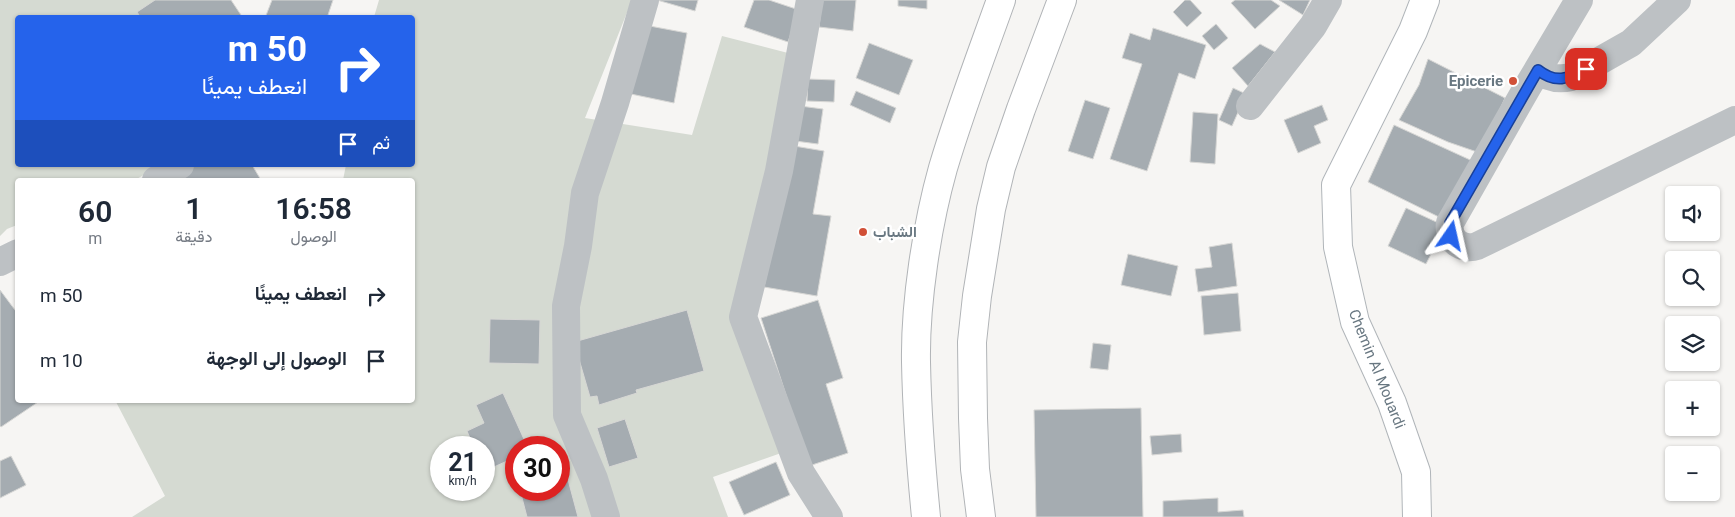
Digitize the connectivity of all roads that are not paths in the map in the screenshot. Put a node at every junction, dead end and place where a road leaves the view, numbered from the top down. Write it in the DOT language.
graph roads {
  1 [pos="645,0"];
  2 [pos="810,0"];
  3 [pos="1001,0"];
  4 [pos="1062,0"];
  5 [pos="1328,0"];
  6 [pos="1425,0"];
  7 [pos="1579,0"];
  8 [pos="1678,0"];
  9 [pos="1538,70"];
  10 [pos="1250,106"];
  11 [pos="1735,120"];
  12 [pos="177,167"];
  13 [pos="159,178"];
  14 [pos="15,255"];
  15 [pos="0,262"];
  16 [pos="606,517"];
  17 [pos="829,517"];
  18 [pos="926,517"];
  19 [pos="981,517"];
  20 [pos="1417,517"];
  1 -- 16 [label="street"];
  2 -- 17 [label="street"];
  3 -- 18 [label="main road"];
  4 -- 19 [label="main road"];
  5 -- 10 [label="street"];
  6 -- 20 [label="main road, Chemin Al Mouardi"];
  7 -- 9 [label="street"];
  8 -- 9 [label="street"];
  9 -- 11 [label="street"];
  12 -- 13 [label="street"];
  14 -- 15 [label="street"];
}
